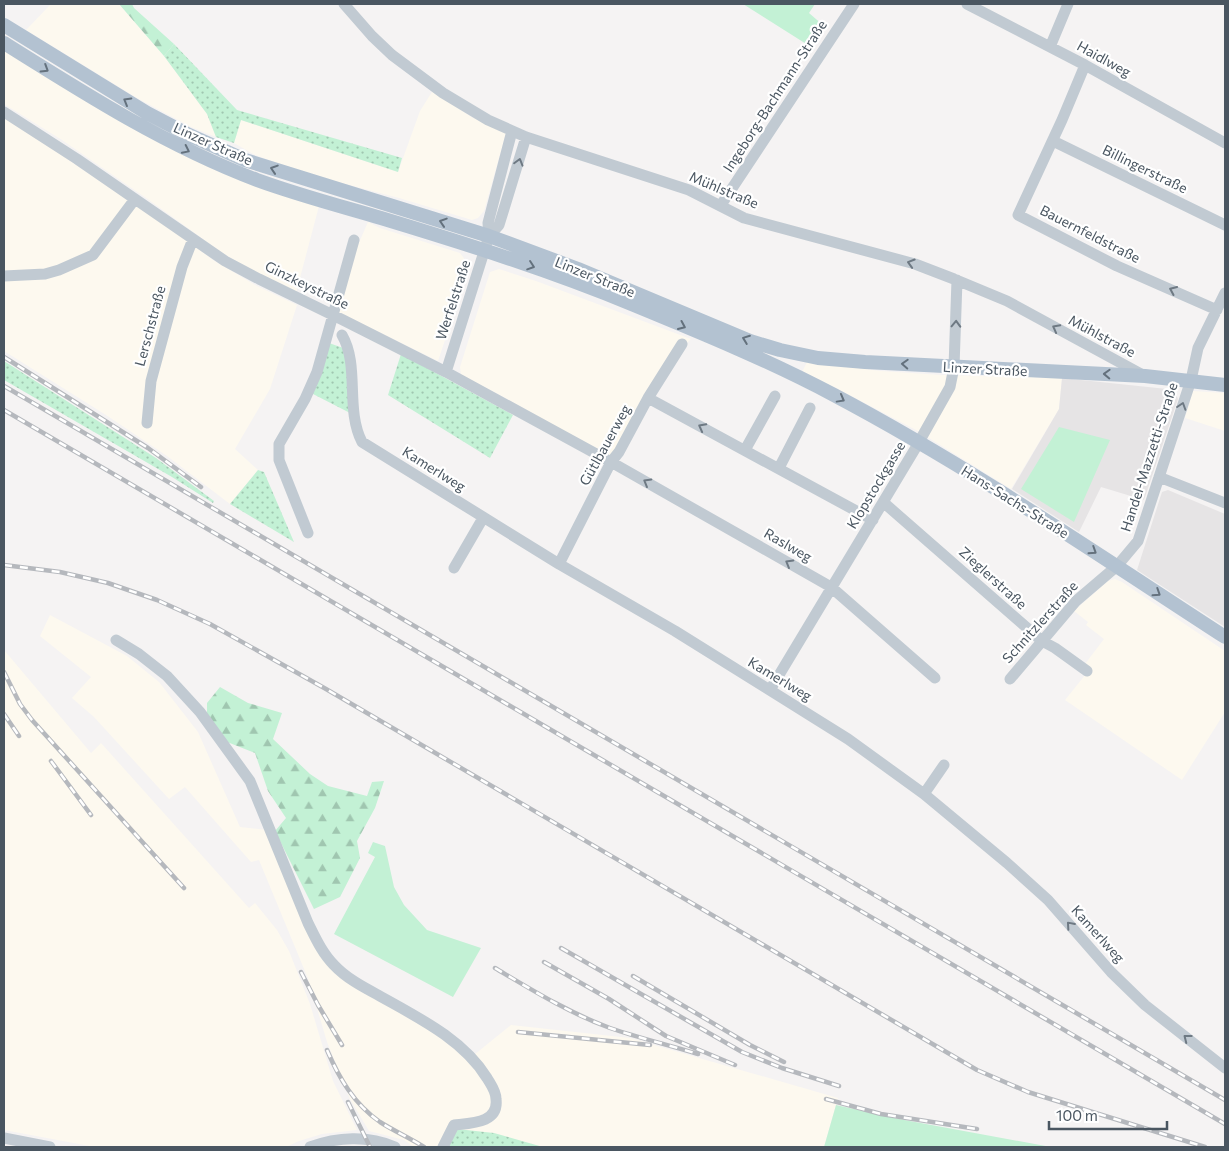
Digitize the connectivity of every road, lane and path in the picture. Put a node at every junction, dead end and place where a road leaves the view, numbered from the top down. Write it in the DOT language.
graph roads {
  1 [pos="344,4"];
  2 [pos="854,4"];
  3 [pos="967,4"];
  4 [pos="1068,4"];
  5 [pos="4,25"];
  6 [pos="4,43"];
  7 [pos="1050,47"];
  8 [pos="1085,65"];
  9 [pos="4,112"];
  10 [pos="512,131"];
  11 [pos="526,137"];
  12 [pos="1053,141"];
  13 [pos="1225,143"];
  14 [pos="135,199"];
  15 [pos="721,205"];
  16 [pos="1225,225"];
  17 [pos="489,236"];
  18 [pos="193,239"];
  19 [pos="354,240"];
  20 [pos="485,250"];
  21 [pos="4,276"];
  22 [pos="957,280"];
  23 [pos="1225,293"];
  24 [pos="1217,310"];
  25 [pos="332,315"];
  26 [pos="342,335"];
  27 [pos="682,344"];
  28 [pos="954,367"];
  29 [pos="446,372"];
  30 [pos="1145,376"];
  31 [pos="798,377"];
  32 [pos="1191,380"];
  33 [pos="1225,385"];
  34 [pos="775,396"];
  35 [pos="648,398"];
  36 [pos="810,408"];
  37 [pos="147,423"];
  38 [pos="919,443"];
  39 [pos="745,450"];
  40 [pos="611,462"];
  41 [pos="779,468"];
  42 [pos="1159,476"];
  43 [pos="883,502"];
  44 [pos="1225,503"];
  45 [pos="483,518"];
  46 [pos="873,520"];
  47 [pos="308,533"];
  48 [pos="559,564"];
  49 [pos="1117,566"];
  50 [pos="454,568"];
  51 [pos="831,587"];
  52 [pos="1225,637"];
  53 [pos="116,640"];
  54 [pos="1042,641"];
  55 [pos="1087,671"];
  56 [pos="935,678"];
  57 [pos="1010,679"];
  58 [pos="770,690"];
  59 [pos="944,765"];
  60 [pos="924,794"];
  61 [pos="1225,1068"];
  62 [pos="4,1138"];
  63 [pos="50,1147"];
  64 [pos="310,1147"];
  65 [pos="396,1147"];
  66 [pos="443,1147"];
  1 -- 10 [label="street, Mühlstraße"];
  2 -- 15 [label="street, Ingeborg-Bachmann-Straße"];
  3 -- 7 [label="street, Haidlweg"];
  4 -- 7 [label="street"];
  17 -- 5 [label="main road, Linzer Straße, one-way"];
  6 -- 20 [label="main road, Linzer Straße, one-way"];
  7 -- 8 [label="street, Haidlweg"];
  8 -- 12 [label="street, Bauernfeldstraße"];
  8 -- 13 [label="street, Haidlweg"];
  9 -- 14 [label="street, Ginzkeystraße"];
  10 -- 11 [label="street, Mühlstraße"];
  10 -- 17 [label="street, Werfelstraße"];
  11 -- 15 [label="street, Mühlstraße"];
  17 -- 11 [label="street, Werfelstraße, one-way"];
  12 -- 16 [label="street, Billingerstraße"];
  24 -- 12 [label="street, Bauernfeldstraße, one-way"];
  14 -- 18 [label="street, Ginzkeystraße"];
  14 -- 21 [label="street"];
  22 -- 15 [label="street, Mühlstraße, one-way"];
  17 -- 20 [label="street, Werfelstraße"];
  28 -- 17 [label="main road, Linzer Straße, one-way"];
  18 -- 25 [label="street, Ginzkeystraße"];
  18 -- 37 [label="street, Lerschstraße"];
  19 -- 25 [label="street"];
  20 -- 29 [label="street, Werfelstraße"];
  20 -- 31 [label="main road, Linzer Straße, one-way"];
  28 -- 22 [label="street, Klopstockgasse, one-way"];
  30 -- 22 [label="street, Mühlstraße, one-way"];
  23 -- 24 [label="street, Handel-Mazzetti-Straße"];
  24 -- 32 [label="street, Handel-Mazzetti-Straße"];
  25 -- 29 [label="street, Ginzkeystraße"];
  25 -- 47 [label="street"];
  26 -- 45 [label="street, Kamerlweg"];
  27 -- 35 [label="street, Gütlbauerweg"];
  30 -- 28 [label="main road, Linzer Straße, one-way"];
  28 -- 38 [label="street, Klopstockgasse"];
  29 -- 40 [label="street, Ginzkeystraße"];
  30 -- 32 [label="main road, Linzer Straße"];
  31 -- 38 [label="main road, Hans-Sachs-Straße, one-way"];
  32 -- 33 [label="main road, Linzer Straße"];
  42 -- 32 [label="street, Handel-Mazzetti-Straße, one-way"];
  34 -- 39 [label="street"];
  39 -- 35 [label="street, one-way"];
  35 -- 40 [label="street, Gütlbauerweg"];
  36 -- 41 [label="street"];
  38 -- 43 [label="street, Klopstockgasse"];
  38 -- 49 [label="main road, Hans-Sachs-Straße, one-way"];
  39 -- 41 [label="street"];
  40 -- 48 [label="street, Gütlbauerweg"];
  51 -- 40 [label="street, Raslweg, one-way"];
  41 -- 46 [label="street"];
  42 -- 44 [label="street"];
  42 -- 49 [label="street, Handel-Mazzetti-Straße"];
  43 -- 46 [label="street, Klopstockgasse"];
  43 -- 54 [label="street, Zieglerstraße"];
  45 -- 48 [label="street, Kamerlweg"];
  45 -- 50 [label="street"];
  46 -- 51 [label="street, Klopstockgasse"];
  48 -- 58 [label="street, Kamerlweg"];
  49 -- 52 [label="main road, Hans-Sachs-Straße, one-way"];
  49 -- 54 [label="street, Schnitzlerstraße"];
  51 -- 56 [label="street, Raslweg"];
  51 -- 58 [label="street, Klopstockgasse"];
  53 -- 66 [label="street"];
  54 -- 55 [label="street, Zieglerstraße"];
  54 -- 57 [label="street, Schnitzlerstraße"];
  58 -- 60 [label="street, Kamerlweg"];
  59 -- 60 [label="street"];
  61 -- 60 [label="street, Kamerlweg, one-way"];
  62 -- 63 [label="street"];
  64 -- 65 [label="street"];
}
